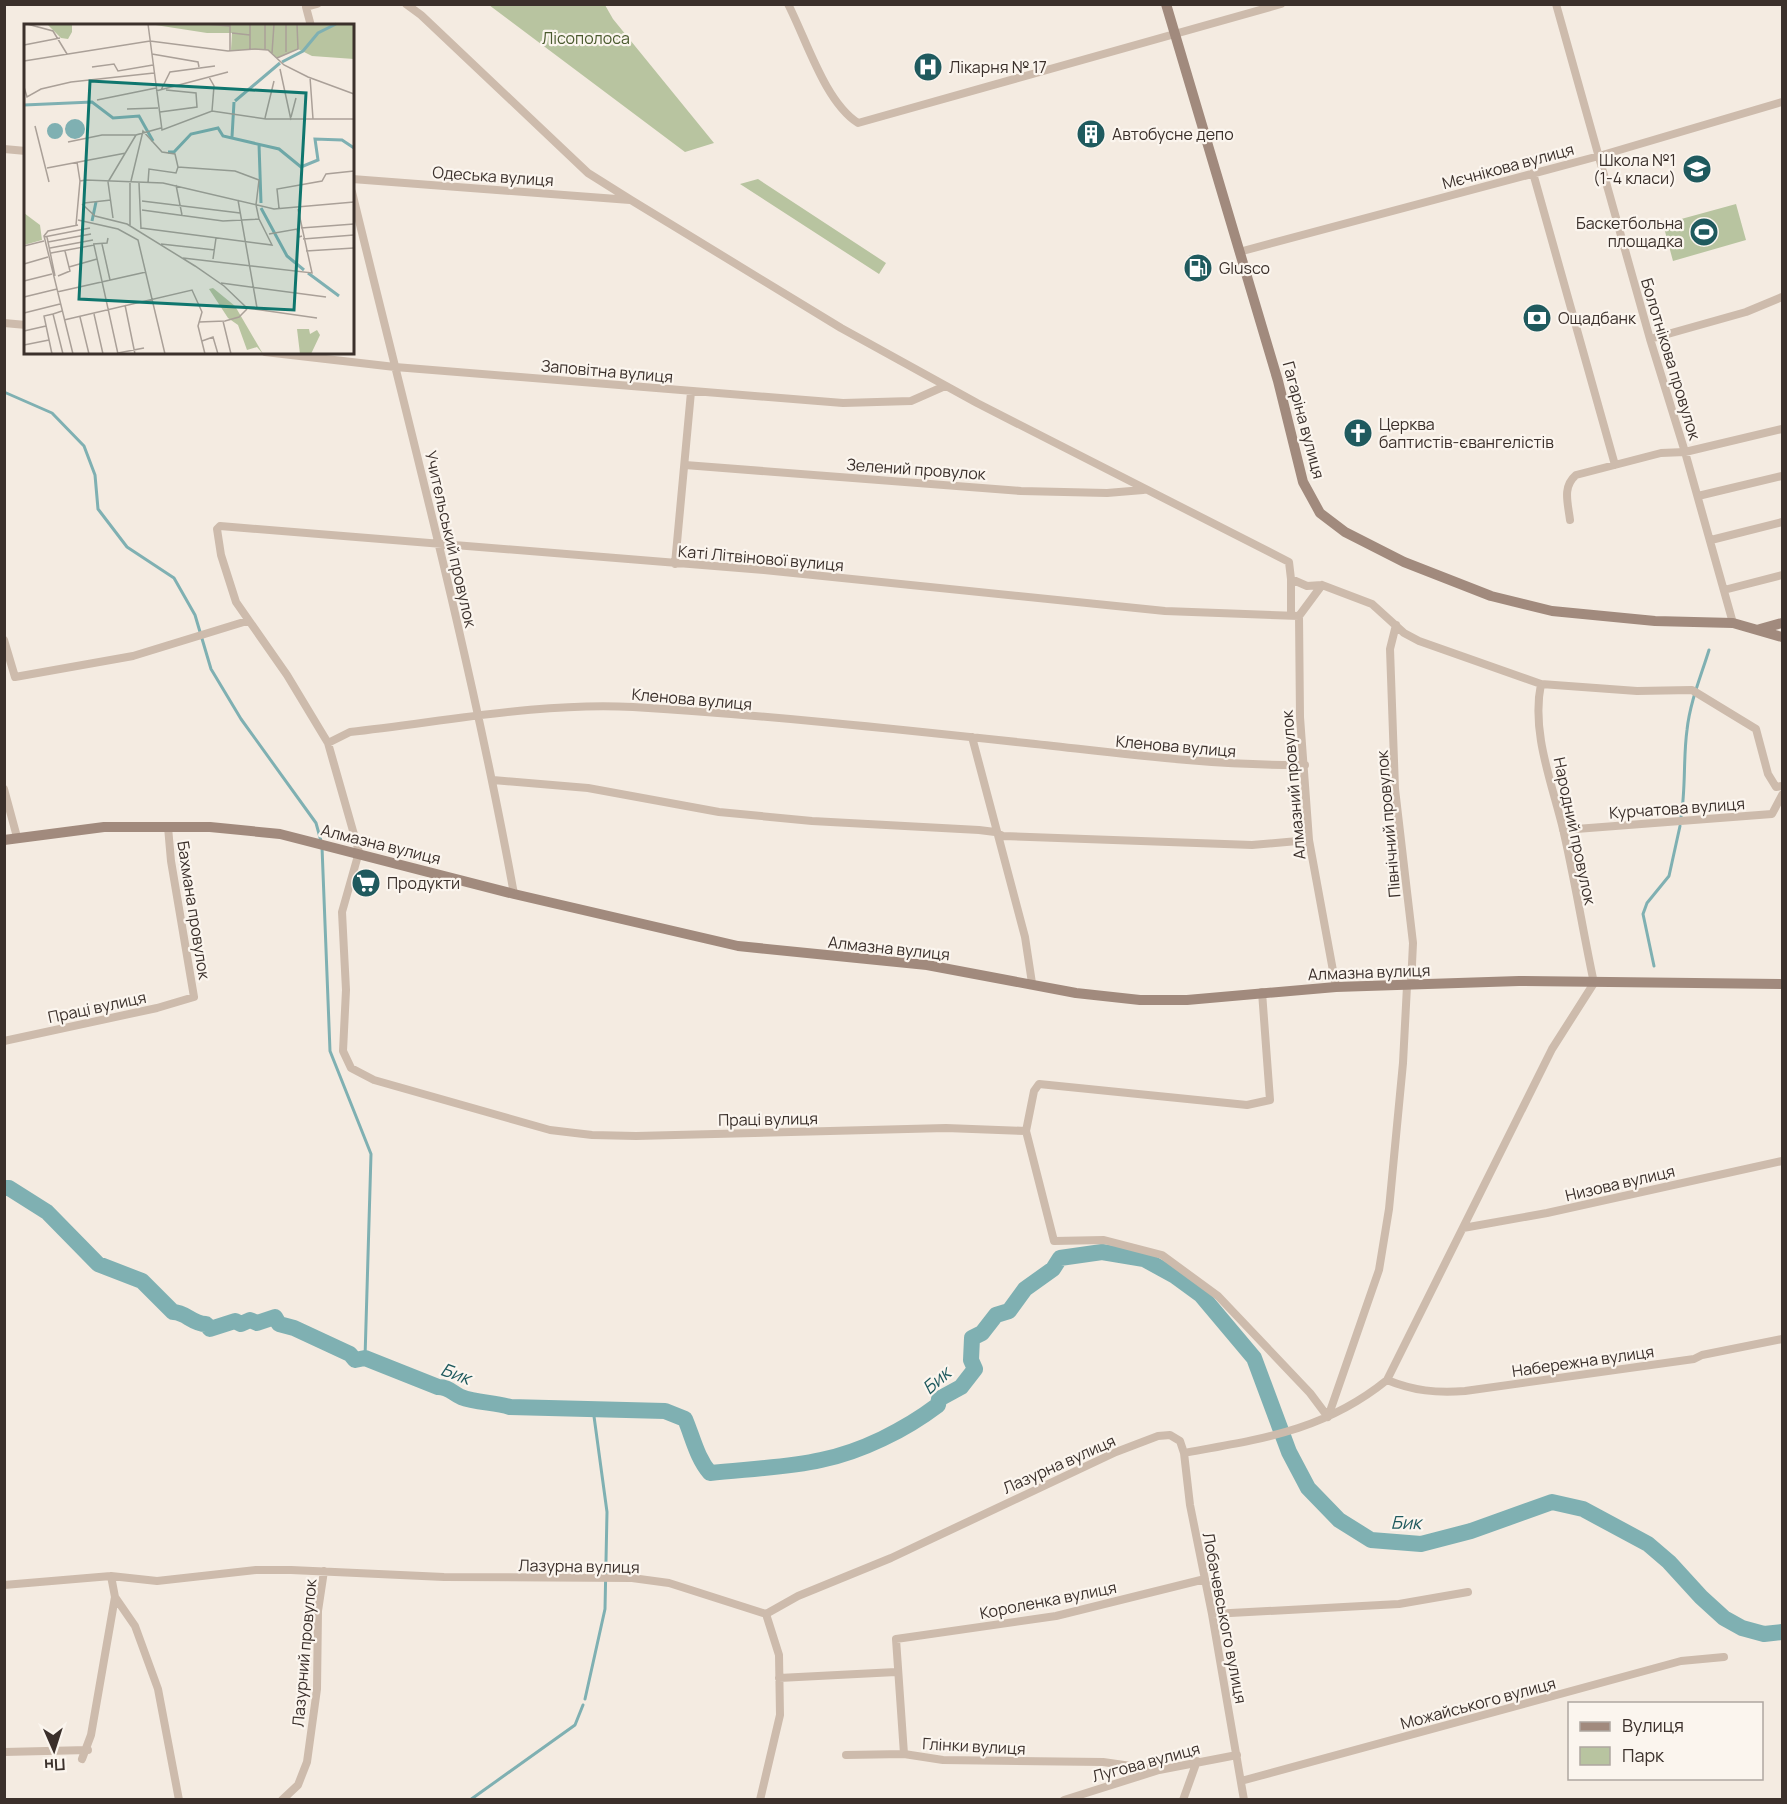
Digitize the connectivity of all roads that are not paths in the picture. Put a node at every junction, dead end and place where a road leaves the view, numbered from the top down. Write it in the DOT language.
graph roads {
  1 [pos="297,4"];
  2 [pos="317,4"];
  3 [pos="406,4"];
  4 [pos="789,4"];
  5 [pos="1166,4"];
  6 [pos="1281,4"];
  7 [pos="1556,4"];
  8 [pos="306,7"];
  9 [pos="310,24"];
  10 [pos="1174,35"];
  11 [pos="1782,102"];
  12 [pos="4,149"];
  13 [pos="24,151"];
  14 [pos="1599,156"];
  15 [pos="1533,173"];
  16 [pos="354,179"];
  17 [pos="354,200"];
  18 [pos="632,200"];
  19 [pos="1239,252"];
  20 [pos="1782,297"];
  21 [pos="4,322"];
  22 [pos="24,325"];
  23 [pos="1650,339"];
  24 [pos="282,354"];
  25 [pos="394,367"];
  26 [pos="945,386"];
  27 [pos="691,392"];
  28 [pos="1782,429"];
  29 [pos="1685,452"];
  30 [pos="685,465"];
  31 [pos="1615,465"];
  32 [pos="1782,476"];
  33 [pos="1144,490"];
  34 [pos="1698,496"];
  35 [pos="1570,519"];
  36 [pos="1782,522"];
  37 [pos="1711,540"];
  38 [pos="440,544"];
  39 [pos="675,564"];
  40 [pos="1782,575"];
  41 [pos="1291,579"];
  42 [pos="1322,585"];
  43 [pos="1724,590"];
  44 [pos="1295,615"];
  45 [pos="247,621"];
  46 [pos="1732,623"];
  47 [pos="1782,623"];
  48 [pos="1396,625"];
  49 [pos="1757,630"];
  50 [pos="1782,637"];
  51 [pos="4,640"];
  52 [pos="1541,684"];
  53 [pos="478,718"];
  54 [pos="972,737"];
  55 [pos="327,743"];
  56 [pos="1305,765"];
  57 [pos="493,780"];
  58 [pos="1782,786"];
  59 [pos="4,789"];
  60 [pos="1782,795"];
  61 [pos="168,827"];
  62 [pos="1563,830"];
  63 [pos="995,832"];
  64 [pos="17,837"];
  65 [pos="4,840"];
  66 [pos="1309,840"];
  67 [pos="359,852"];
  68 [pos="514,894"];
  69 [pos="1032,983"];
  70 [pos="1594,983"];
  71 [pos="1782,984"];
  72 [pos="1409,985"];
  73 [pos="1336,987"];
  74 [pos="1262,992"];
  75 [pos="194,997"];
  76 [pos="4,1041"];
  77 [pos="1026,1131"];
  78 [pos="1782,1161"];
  79 [pos="1463,1228"];
  80 [pos="1782,1339"];
  81 [pos="1387,1380"];
  82 [pos="1328,1417"];
  83 [pos="1180,1442"];
  84 [pos="1184,1453"];
  85 [pos="324,1571"];
  86 [pos="111,1576"];
  87 [pos="1204,1579"];
  88 [pos="4,1585"];
  89 [pos="1468,1592"];
  90 [pos="115,1597"];
  91 [pos="766,1614"];
  92 [pos="1212,1614"];
  93 [pos="896,1639"];
  94 [pos="1724,1657"];
  95 [pos="896,1672"];
  96 [pos="779,1678"];
  97 [pos="88,1750"];
  98 [pos="4,1752"];
  99 [pos="904,1754"];
  100 [pos="846,1755"];
  101 [pos="1237,1755"];
  102 [pos="82,1759"];
  103 [pos="1197,1761"];
  104 [pos="1159,1770"];
  105 [pos="1241,1781"];
  106 [pos="179,1800"];
  107 [pos="282,1800"];
  108 [pos="760,1800"];
  109 [pos="1064,1800"];
  110 [pos="1183,1800"];
  111 [pos="1244,1800"];
  1 -- 8 [label="street"];
  2 -- 8 [label="street"];
  3 -- 18 [label="street"];
  4 -- 10 [label="street"];
  5 -- 10 [label="main road, Гагаріна вулиця"];
  6 -- 10 [label="street"];
  7 -- 14 [label="street, Болотнікова провулок"];
  8 -- 9 [label="street"];
  10 -- 19 [label="main road, Гагаріна вулиця"];
  11 -- 14 [label="street, Мєчнікова вулиця"];
  12 -- 13 [label="street"];
  14 -- 15 [label="street, Мєчнікова вулиця"];
  14 -- 23 [label="street, Болотнікова провулок"];
  15 -- 19 [label="street, Мєчнікова вулиця"];
  15 -- 31 [label="street"];
  16 -- 18 [label="street, Одеська вулиця"];
  17 -- 25 [label="street, Учительський провулок"];
  18 -- 26 [label="street"];
  19 -- 46 [label="main road, Гагаріна вулиця"];
  20 -- 23 [label="street"];
  21 -- 22 [label="street"];
  23 -- 29 [label="street, Болотнікова провулок"];
  24 -- 25 [label="street, Заповітна вулиця"];
  25 -- 27 [label="street, Заповітна вулиця"];
  25 -- 38 [label="street, Учительський провулок"];
  26 -- 27 [label="street, Заповітна вулиця"];
  26 -- 33 [label="street"];
  27 -- 30 [label="street"];
  28 -- 29 [label="street, Болотнікова провулок"];
  29 -- 31 [label="street"];
  29 -- 34 [label="street"];
  30 -- 33 [label="street, Зелений провулок"];
  30 -- 39 [label="street"];
  31 -- 35 [label="street"];
  32 -- 34 [label="street"];
  33 -- 41 [label="street"];
  34 -- 37 [label="street"];
  36 -- 37 [label="street"];
  37 -- 43 [label="street"];
  38 -- 39 [label="street, Каті Літвінової вулиця"];
  38 -- 45 [label="street, Каті Літвінової вулиця"];
  38 -- 53 [label="street, Учительський провулок"];
  39 -- 44 [label="street, Каті Літвінової вулиця"];
  40 -- 43 [label="street"];
  41 -- 42 [label="street"];
  41 -- 44 [label="street, Алмазний провулок"];
  42 -- 44 [label="street"];
  42 -- 48 [label="street"];
  43 -- 46 [label="street"];
  44 -- 56 [label="street, Алмазний провулок"];
  45 -- 51 [label="street"];
  45 -- 55 [label="street"];
  46 -- 49 [label="main road, Гагаріна вулиця"];
  47 -- 49 [label="main road"];
  48 -- 52 [label="street"];
  48 -- 72 [label="street, Північний провулок"];
  49 -- 50 [label="main road, Гагаріна вулиця"];
  52 -- 58 [label="street"];
  52 -- 62 [label="street, Народний провулок"];
  53 -- 54 [label="street, Кленова вулиця"];
  53 -- 55 [label="street, Кленова вулиця"];
  53 -- 57 [label="street, Учительський провулок"];
  54 -- 56 [label="street, Кленова вулиця"];
  54 -- 63 [label="street"];
  55 -- 67 [label="street"];
  56 -- 66 [label="street, Алмазний провулок"];
  57 -- 63 [label="street"];
  57 -- 68 [label="street, Учительський провулок"];
  59 -- 64 [label="street"];
  60 -- 62 [label="street, Курчатова вулиця"];
  61 -- 64 [label="main road, Алмазна вулиця"];
  61 -- 67 [label="main road, Алмазна вулиця"];
  61 -- 75 [label="street, Бахмана провулок"];
  62 -- 70 [label="street, Народний провулок"];
  63 -- 66 [label="street"];
  63 -- 69 [label="street"];
  64 -- 65 [label="main road, Алмазна вулиця"];
  66 -- 73 [label="street, Алмазний провулок"];
  67 -- 68 [label="main road, Алмазна вулиця"];
  67 -- 77 [label="street, Праці вулиця"];
  68 -- 69 [label="main road, Алмазна вулиця"];
  69 -- 74 [label="main road, Алмазна вулиця"];
  70 -- 71 [label="main road, Алмазна вулиця"];
  70 -- 72 [label="main road, Алмазна вулиця"];
  70 -- 79 [label="street"];
  72 -- 73 [label="main road, Алмазна вулиця"];
  72 -- 82 [label="street, Північний провулок"];
  73 -- 74 [label="main road, Алмазна вулиця"];
  74 -- 77 [label="street"];
  75 -- 76 [label="street, Праці вулиця"];
  77 -- 82 [label="street"];
  78 -- 79 [label="street, Низова вулиця"];
  79 -- 81 [label="street"];
  80 -- 81 [label="street, Набережна вулиця"];
  81 -- 82 [label="street"];
  82 -- 84 [label="street"];
  83 -- 84 [label="street, Лобачевського вулиця"];
  83 -- 91 [label="street, Лазурна вулиця"];
  84 -- 87 [label="street, Лобачевського вулиця"];
  85 -- 86 [label="street, Лазурна вулиця"];
  85 -- 91 [label="street, Лазурна вулиця"];
  85 -- 107 [label="street, Лазурний провулок"];
  86 -- 88 [label="street, Лазурна вулиця"];
  86 -- 90 [label="street"];
  87 -- 92 [label="street, Лобачевського вулиця"];
  87 -- 93 [label="street, Короленка вулиця"];
  89 -- 92 [label="street"];
  90 -- 97 [label="street"];
  90 -- 106 [label="street"];
  91 -- 96 [label="street"];
  92 -- 101 [label="street, Лобачевського вулиця"];
  93 -- 95 [label="street, Глінки вулиця"];
  94 -- 105 [label="street, Можайського вулиця"];
  95 -- 96 [label="street"];
  95 -- 99 [label="street, Глінки вулиця"];
  96 -- 108 [label="street"];
  97 -- 98 [label="street"];
  97 -- 102 [label="street"];
  99 -- 100 [label="street"];
  99 -- 104 [label="street, Глінки вулиця"];
  101 -- 103 [label="street, Лугова вулиця"];
  101 -- 105 [label="street, Лобачевського вулиця"];
  103 -- 104 [label="street, Лугова вулиця"];
  103 -- 110 [label="street"];
  104 -- 109 [label="street, Лугова вулиця"];
  105 -- 111 [label="street, Лобачевського вулиця"];
}
